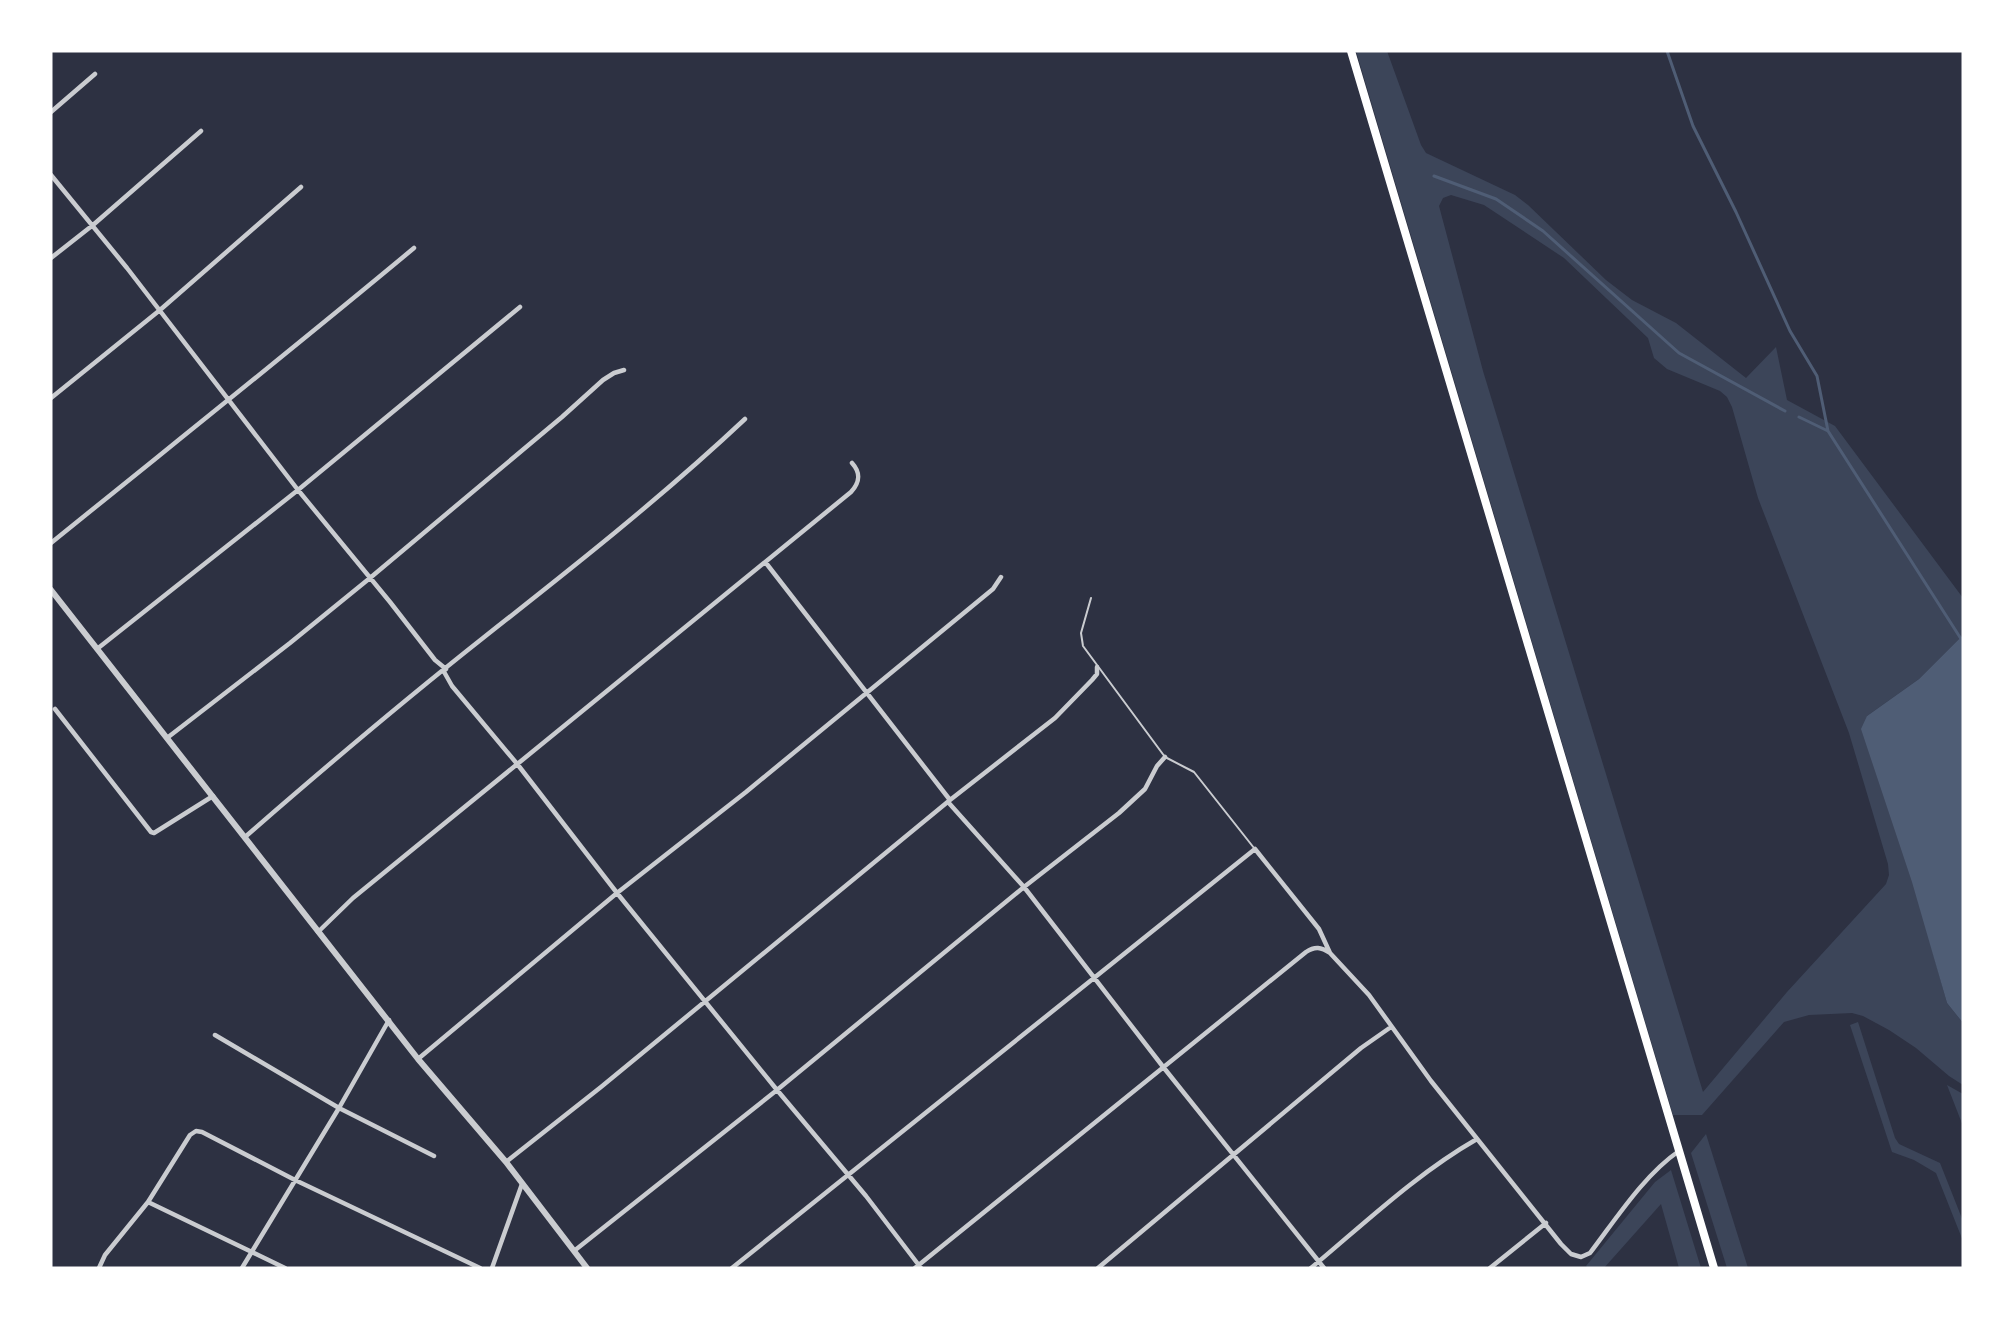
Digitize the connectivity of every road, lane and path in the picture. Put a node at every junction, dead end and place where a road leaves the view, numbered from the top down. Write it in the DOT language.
graph roads {
  1 [pos="1351,51"];
  2 [pos="95,74"];
  3 [pos="51,112"];
  4 [pos="201,131"];
  5 [pos="51,175"];
  6 [pos="301,187"];
  7 [pos="93,225"];
  8 [pos="414,248"];
  9 [pos="51,258"];
  10 [pos="520,307"];
  11 [pos="159,310"];
  12 [pos="624,370"];
  13 [pos="51,398"];
  14 [pos="227,399"];
  15 [pos="745,419"];
  16 [pos="852,463"];
  17 [pos="298,490"];
  18 [pos="51,543"];
  19 [pos="766,562"];
  20 [pos="1001,577"];
  21 [pos="370,578"];
  22 [pos="51,590"];
  23 [pos="1091,598"];
  24 [pos="97,649"];
  25 [pos="1097,667"];
  26 [pos="444,670"];
  27 [pos="866,692"];
  28 [pos="55,709"];
  29 [pos="166,738"];
  30 [pos="1165,757"];
  31 [pos="518,765"];
  32 [pos="213,796"];
  33 [pos="949,801"];
  34 [pos="245,837"];
  35 [pos="1255,849"];
  36 [pos="1024,887"];
  37 [pos="617,893"];
  38 [pos="318,932"];
  39 [pos="1330,953"];
  40 [pos="1094,979"];
  41 [pos="705,1001"];
  42 [pos="389,1020"];
  43 [pos="1391,1027"];
  44 [pos="215,1035"];
  45 [pos="418,1059"];
  46 [pos="1164,1068"];
  47 [pos="777,1090"];
  48 [pos="339,1108"];
  49 [pos="1477,1139"];
  50 [pos="1679,1151"];
  51 [pos="1234,1154"];
  52 [pos="434,1156"];
  53 [pos="506,1162"];
  54 [pos="849,1175"];
  55 [pos="295,1180"];
  56 [pos="522,1184"];
  57 [pos="148,1202"];
  58 [pos="1546,1223"];
  59 [pos="574,1251"];
  60 [pos="251,1252"];
  61 [pos="1319,1261"];
  62 [pos="918,1267"];
  63 [pos="99,1268"];
  64 [pos="242,1268"];
  65 [pos="285,1268"];
  66 [pos="480,1268"];
  67 [pos="492,1268"];
  68 [pos="587,1268"];
  69 [pos="732,1268"];
  70 [pos="1098,1268"];
  71 [pos="1311,1268"];
  72 [pos="1324,1268"];
  73 [pos="1490,1268"];
  74 [pos="1714,1268"];
  1 -- 50 [label="highway"];
  2 -- 3 [label="street"];
  4 -- 7 [label="street"];
  5 -- 7 [label="street"];
  6 -- 11 [label="street"];
  7 -- 9 [label="street"];
  7 -- 11 [label="street"];
  8 -- 14 [label="street"];
  10 -- 17 [label="street"];
  11 -- 13 [label="street"];
  11 -- 14 [label="street"];
  12 -- 21 [label="street"];
  14 -- 17 [label="street"];
  14 -- 18 [label="street"];
  15 -- 26 [label="street"];
  16 -- 19 [label="street"];
  17 -- 21 [label="street"];
  17 -- 24 [label="street"];
  19 -- 27 [label="street"];
  19 -- 31 [label="street"];
  20 -- 27 [label="street"];
  21 -- 26 [label="street"];
  21 -- 29 [label="street"];
  22 -- 24 [label="street"];
  23 -- 25 [label="lane"];
  24 -- 29 [label="street"];
  25 -- 30 [label="lane"];
  25 -- 33 [label="street"];
  26 -- 31 [label="street"];
  26 -- 34 [label="street"];
  27 -- 33 [label="street"];
  27 -- 37 [label="street"];
  28 -- 32 [label="street"];
  29 -- 32 [label="street"];
  30 -- 35 [label="lane"];
  30 -- 36 [label="street"];
  31 -- 37 [label="street"];
  31 -- 38 [label="street"];
  32 -- 34 [label="street"];
  33 -- 36 [label="street"];
  33 -- 41 [label="street"];
  34 -- 38 [label="street"];
  35 -- 39 [label="street"];
  35 -- 40 [label="street"];
  36 -- 40 [label="street"];
  36 -- 47 [label="street"];
  37 -- 41 [label="street"];
  37 -- 45 [label="street"];
  38 -- 42 [label="street"];
  39 -- 43 [label="street"];
  39 -- 46 [label="street"];
  40 -- 46 [label="street"];
  40 -- 54 [label="street"];
  41 -- 47 [label="street"];
  41 -- 53 [label="street"];
  42 -- 45 [label="street"];
  42 -- 48 [label="street"];
  43 -- 49 [label="street"];
  43 -- 51 [label="street"];
  44 -- 48 [label="street"];
  45 -- 53 [label="street"];
  46 -- 51 [label="street"];
  46 -- 62 [label="street"];
  47 -- 54 [label="street"];
  47 -- 59 [label="street"];
  48 -- 52 [label="street"];
  48 -- 55 [label="street"];
  49 -- 58 [label="street"];
  49 -- 61 [label="street"];
  50 -- 58 [label="street"];
  50 -- 74 [label="highway"];
  51 -- 61 [label="street"];
  51 -- 70 [label="street"];
  53 -- 56 [label="street"];
  54 -- 62 [label="street"];
  54 -- 69 [label="street"];
  55 -- 57 [label="street"];
  55 -- 60 [label="street"];
  55 -- 66 [label="street"];
  56 -- 59 [label="street"];
  56 -- 67 [label="street"];
  57 -- 60 [label="street"];
  57 -- 63 [label="street"];
  58 -- 73 [label="street"];
  59 -- 68 [label="street"];
  60 -- 64 [label="street"];
  60 -- 65 [label="street"];
  61 -- 71 [label="street"];
  61 -- 72 [label="street"];
}
